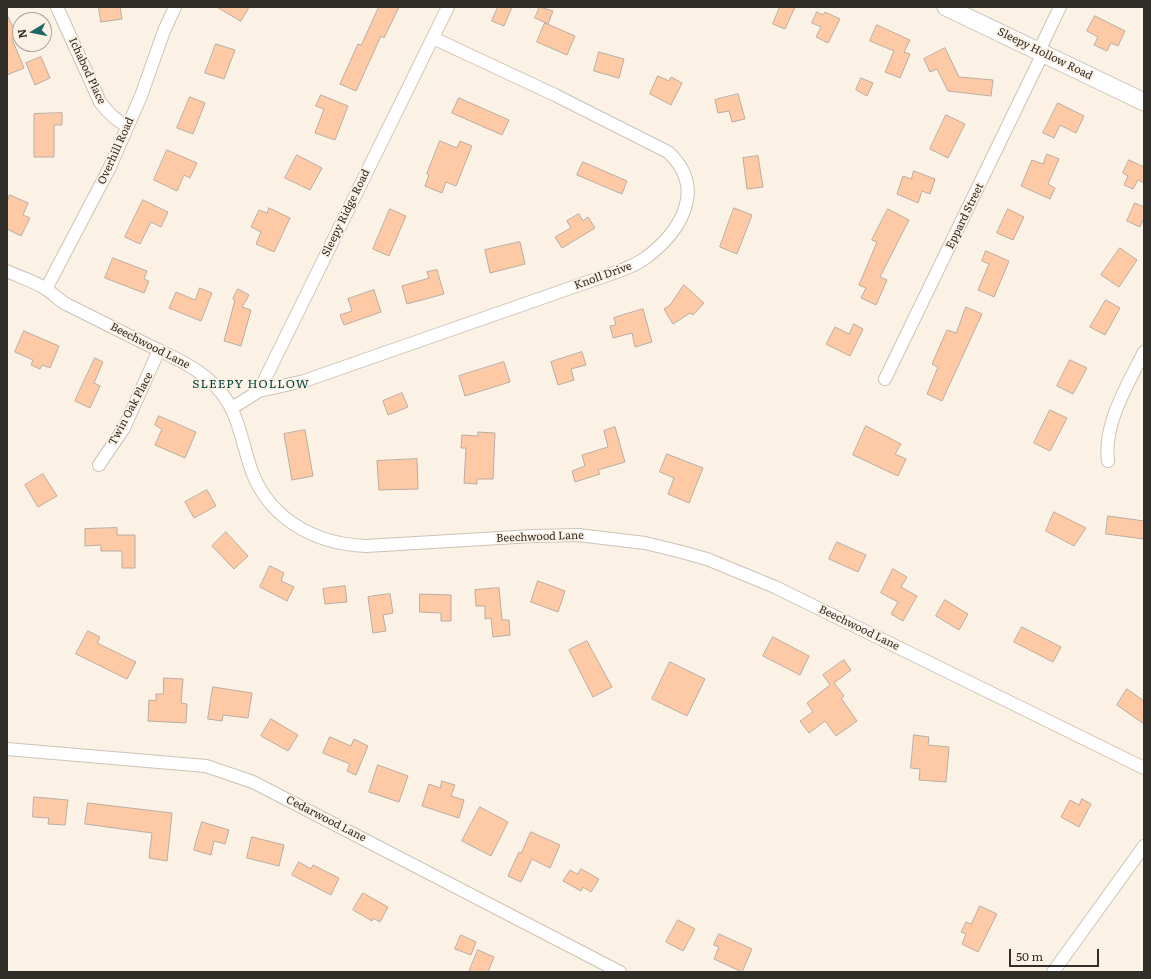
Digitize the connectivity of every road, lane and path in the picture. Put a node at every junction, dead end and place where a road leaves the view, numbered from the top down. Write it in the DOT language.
graph roads {
  1 [pos="57,7"];
  2 [pos="175,7"];
  3 [pos="448,7"];
  4 [pos="946,7"];
  5 [pos="1060,7"];
  6 [pos="433,38"];
  7 [pos="1041,52"];
  8 [pos="1144,102"];
  9 [pos="127,126"];
  10 [pos="7,271"];
  11 [pos="46,289"];
  12 [pos="159,350"];
  13 [pos="1144,352"];
  14 [pos="885,379"];
  15 [pos="259,391"];
  16 [pos="232,408"];
  17 [pos="1108,461"];
  18 [pos="99,465"];
  19 [pos="7,750"];
  20 [pos="1144,768"];
  21 [pos="1144,846"];
  22 [pos="620,972"];
  23 [pos="1053,972"];
  1 -- 9 [label="street, Ichabod Place"];
  2 -- 9 [label="street, Overhill Road"];
  3 -- 6 [label="street, Sleepy Ridge Road"];
  4 -- 7 [label="main road, Sleepy Hollow Road"];
  5 -- 7 [label="street, Eppard Street"];
  6 -- 15 [label="street, Sleepy Ridge Road"];
  6 -- 15 [label="street, Knoll Drive"];
  7 -- 8 [label="main road, Sleepy Hollow Road"];
  7 -- 14 [label="street, Eppard Street"];
  9 -- 11 [label="street, Overhill Road"];
  10 -- 11 [label="street, Beechwood Lane"];
  11 -- 12 [label="street, Beechwood Lane"];
  12 -- 16 [label="street, Beechwood Lane"];
  12 -- 18 [label="street, Twin Oak Place"];
  13 -- 17 [label="street"];
  15 -- 16 [label="street"];
  16 -- 20 [label="street, Beechwood Lane"];
  19 -- 22 [label="street, Cedarwood Lane"];
  21 -- 23 [label="street"];
}
